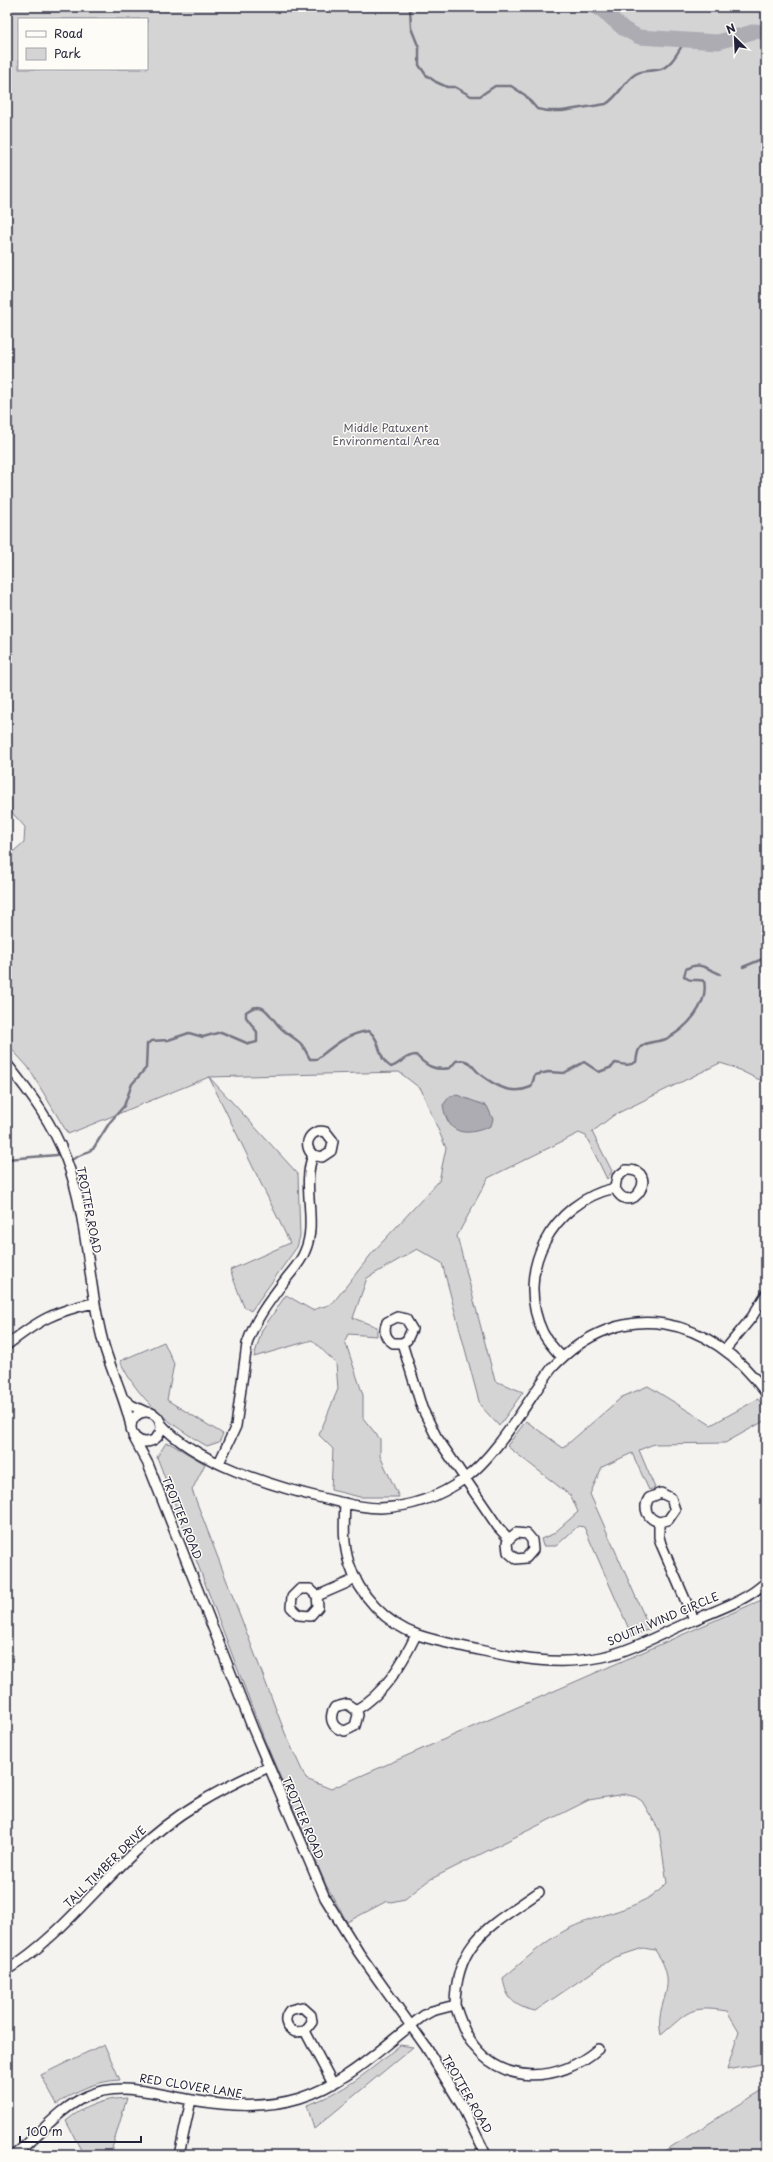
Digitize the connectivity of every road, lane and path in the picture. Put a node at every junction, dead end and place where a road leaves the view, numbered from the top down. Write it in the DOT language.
graph roads {
  1 [pos="7,1064"];
  2 [pos="313,1155"];
  3 [pos="616,1188"];
  4 [pos="766,1294"];
  5 [pos="94,1303"];
  6 [pos="402,1343"];
  7 [pos="7,1345"];
  8 [pos="725,1350"];
  9 [pos="562,1358"];
  10 [pos="766,1393"];
  11 [pos="122,1397"];
  12 [pos="146,1412"];
  13 [pos="160,1423"];
  14 [pos="132,1432"];
  15 [pos="155,1439"];
  16 [pos="180,1441"];
  17 [pos="219,1463"];
  18 [pos="148,1464"];
  19 [pos="465,1479"];
  20 [pos="345,1503"];
  21 [pos="659,1522"];
  22 [pos="508,1539"];
  23 [pos="356,1580"];
  24 [pos="766,1582"];
  25 [pos="317,1596"];
  26 [pos="694,1620"];
  27 [pos="416,1635"];
  28 [pos="356,1710"];
  29 [pos="269,1767"];
  30 [pos="539,1892"];
  31 [pos="7,1970"];
  32 [pos="455,2005"];
  33 [pos="411,2025"];
  34 [pos="305,2031"];
  35 [pos="598,2049"];
  36 [pos="333,2084"];
  37 [pos="191,2100"];
  38 [pos="14,2155"];
  39 [pos="179,2155"];
  40 [pos="486,2155"];
  1 -- 5 [label="street, TROTTER ROAD"];
  2 -- 17 [label="street"];
  3 -- 9 [label="street"];
  4 -- 8 [label="street"];
  5 -- 7 [label="street"];
  5 -- 11 [label="street, TROTTER ROAD"];
  6 -- 19 [label="street"];
  8 -- 9 [label="street"];
  8 -- 10 [label="street"];
  9 -- 19 [label="street"];
  11 -- 12 [label="street"];
  11 -- 14 [label="street, TROTTER ROAD"];
  12 -- 13 [label="street"];
  12 -- 14 [label="street"];
  13 -- 15 [label="street"];
  13 -- 16 [label="street"];
  14 -- 15 [label="street"];
  14 -- 18 [label="street, TROTTER ROAD"];
  15 -- 16 [label="street"];
  15 -- 18 [label="street"];
  16 -- 17 [label="street"];
  17 -- 20 [label="street"];
  18 -- 29 [label="street, TROTTER ROAD"];
  19 -- 20 [label="street"];
  19 -- 22 [label="street"];
  20 -- 23 [label="street, SOUTH WIND CIRCLE"];
  21 -- 26 [label="street"];
  23 -- 25 [label="street"];
  23 -- 27 [label="street, SOUTH WIND CIRCLE"];
  24 -- 26 [label="street, SOUTH WIND CIRCLE"];
  26 -- 27 [label="street, SOUTH WIND CIRCLE"];
  27 -- 28 [label="street"];
  29 -- 31 [label="street, TALL TIMBER DRIVE"];
  29 -- 33 [label="street, TROTTER ROAD"];
  30 -- 32 [label="street"];
  32 -- 33 [label="street, RED CLOVER LANE"];
  32 -- 35 [label="street"];
  33 -- 36 [label="street, RED CLOVER LANE"];
  33 -- 40 [label="street, TROTTER ROAD"];
  34 -- 36 [label="street"];
  36 -- 37 [label="street, RED CLOVER LANE"];
  37 -- 38 [label="street, RED CLOVER LANE"];
  37 -- 39 [label="street"];
}
